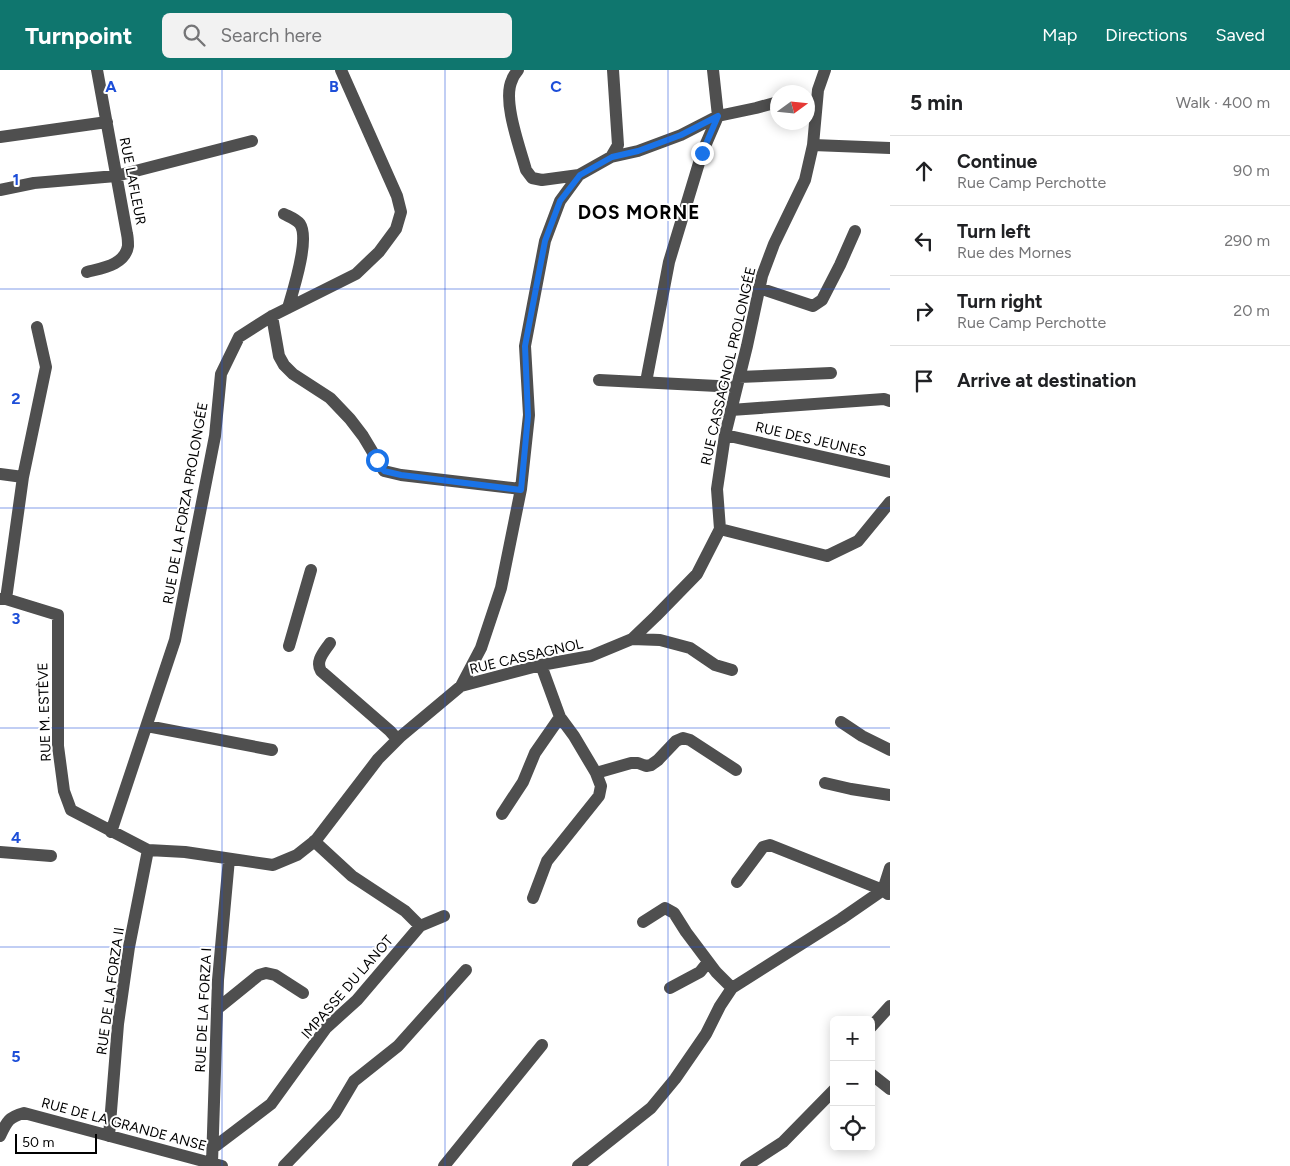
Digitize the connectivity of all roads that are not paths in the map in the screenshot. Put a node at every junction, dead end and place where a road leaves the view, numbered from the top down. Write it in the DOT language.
graph roads {
  1 [pos="97,70"];
  2 [pos="341,70"];
  3 [pos="518,70"];
  4 [pos="612,70"];
  5 [pos="713,70"];
  6 [pos="825,71"];
  7 [pos="815,88"];
  8 [pos="770,104"];
  9 [pos="718,116"];
  10 [pos="106,122"];
  11 [pos="813,130"];
  12 [pos="0,137"];
  13 [pos="252,141"];
  14 [pos="813,145"];
  15 [pos="890,148"];
  16 [pos="612,157"];
  17 [pos="580,175"];
  18 [pos="116,176"];
  19 [pos="0,190"];
  20 [pos="284,214"];
  21 [pos="855,231"];
  22 [pos="87,272"];
  23 [pos="759,288"];
  24 [pos="288,308"];
  25 [pos="272,316"];
  26 [pos="37,327"];
  27 [pos="831,373"];
  28 [pos="599,380"];
  29 [pos="646,382"];
  30 [pos="738,382"];
  31 [pos="890,401"];
  32 [pos="731,410"];
  33 [pos="725,435"];
  34 [pos="890,472"];
  35 [pos="0,474"];
  36 [pos="23,477"];
  37 [pos="521,490"];
  38 [pos="890,502"];
  39 [pos="720,529"];
  40 [pos="311,570"];
  41 [pos="3,599"];
  42 [pos="632,639"];
  43 [pos="330,643"];
  44 [pos="289,646"];
  45 [pos="541,665"];
  46 [pos="732,670"];
  47 [pos="461,686"];
  48 [pos="560,717"];
  49 [pos="840,722"];
  50 [pos="146,726"];
  51 [pos="398,739"];
  52 [pos="272,750"];
  53 [pos="890,750"];
  54 [pos="736,770"];
  55 [pos="596,773"];
  56 [pos="825,783"];
  57 [pos="890,795"];
  58 [pos="502,814"];
  59 [pos="111,832"];
  60 [pos="314,841"];
  61 [pos="148,850"];
  62 [pos="0,852"];
  63 [pos="51,856"];
  64 [pos="229,859"];
  65 [pos="890,868"];
  66 [pos="737,882"];
  67 [pos="887,893"];
  68 [pos="533,898"];
  69 [pos="444,916"];
  70 [pos="643,922"];
  71 [pos="420,926"];
  72 [pos="708,962"];
  73 [pos="466,970"];
  74 [pos="670,988"];
  75 [pos="732,988"];
  76 [pos="303,993"];
  77 [pos="890,1006"];
  78 [pos="218,1010"];
  79 [pos="875,1023"];
  80 [pos="542,1045"];
  81 [pos="875,1077"];
  82 [pos="890,1088"];
  83 [pos="830,1094"];
  84 [pos="0,1136"];
  85 [pos="109,1136"];
  86 [pos="213,1148"];
  87 [pos="217,1164"];
  88 [pos="284,1166"];
  89 [pos="444,1166"];
  90 [pos="578,1166"];
  91 [pos="746,1166"];
  1 -- 10 [label="street, RUE LAFLEUR"];
  2 -- 24 [label="street, RUE DE LA FORZA PROLONGÉE"];
  3 -- 17 [label="street"];
  4 -- 16 [label="street"];
  5 -- 9 [label="street"];
  6 -- 7 [label="street, RUE CASSAGNOL PROLONGÉE"];
  8 -- 9 [label="street"];
  9 -- 16 [label="street"];
  9 -- 29 [label="street"];
  10 -- 12 [label="street"];
  10 -- 18 [label="street, RUE LAFLEUR"];
  11 -- 14 [label="street, RUE CASSAGNOL PROLONGÉE"];
  13 -- 18 [label="street"];
  14 -- 15 [label="street"];
  14 -- 23 [label="street, RUE CASSAGNOL PROLONGÉE"];
  16 -- 17 [label="street"];
  17 -- 37 [label="street"];
  18 -- 19 [label="street"];
  18 -- 22 [label="street, RUE LAFLEUR"];
  20 -- 24 [label="street"];
  21 -- 23 [label="street"];
  23 -- 30 [label="street, RUE CASSAGNOL PROLONGÉE"];
  24 -- 25 [label="street, RUE DE LA FORZA PROLONGÉE"];
  25 -- 37 [label="street"];
  25 -- 50 [label="street, RUE DE LA FORZA PROLONGÉE"];
  26 -- 36 [label="street"];
  27 -- 30 [label="street"];
  28 -- 29 [label="street"];
  29 -- 30 [label="street"];
  30 -- 32 [label="street, RUE CASSAGNOL PROLONGÉE"];
  31 -- 32 [label="street"];
  32 -- 33 [label="street, RUE CASSAGNOL PROLONGÉE"];
  33 -- 34 [label="street, RUE DES JEUNES"];
  33 -- 39 [label="street, RUE CASSAGNOL PROLONGÉE"];
  35 -- 36 [label="street"];
  36 -- 41 [label="street"];
  37 -- 47 [label="street"];
  38 -- 39 [label="street"];
  39 -- 42 [label="street, RUE CASSAGNOL"];
  40 -- 44 [label="street"];
  41 -- 59 [label="street, RUE M. ESTÈVE"];
  42 -- 45 [label="street, RUE CASSAGNOL"];
  42 -- 46 [label="street"];
  43 -- 51 [label="street"];
  45 -- 47 [label="street, RUE CASSAGNOL"];
  45 -- 48 [label="street"];
  47 -- 51 [label="street, RUE CASSAGNOL"];
  48 -- 55 [label="street"];
  48 -- 58 [label="street"];
  49 -- 53 [label="street"];
  50 -- 52 [label="street"];
  50 -- 59 [label="street, RUE DE LA FORZA PROLONGÉE"];
  51 -- 60 [label="street, RUE CASSAGNOL"];
  54 -- 55 [label="street"];
  55 -- 68 [label="street"];
  56 -- 57 [label="street"];
  59 -- 61 [label="street, RUE M. ESTÈVE"];
  60 -- 64 [label="street, RUE CASSAGNOL"];
  60 -- 71 [label="street"];
  61 -- 64 [label="street, RUE CASSAGNOL"];
  61 -- 85 [label="street, RUE DE LA FORZA II"];
  62 -- 63 [label="street"];
  64 -- 78 [label="street, RUE DE LA FORZA I"];
  65 -- 67 [label="street"];
  66 -- 67 [label="street"];
  67 -- 75 [label="street"];
  69 -- 71 [label="street, IMPASSE DU LANOT"];
  70 -- 72 [label="street"];
  71 -- 86 [label="street, IMPASSE DU LANOT"];
  72 -- 74 [label="street"];
  72 -- 75 [label="street"];
  73 -- 88 [label="street"];
  75 -- 90 [label="street"];
  76 -- 78 [label="street"];
  77 -- 79 [label="street"];
  78 -- 86 [label="street, RUE DE LA FORZA I"];
  80 -- 89 [label="street"];
  81 -- 82 [label="street"];
  83 -- 91 [label="street"];
  84 -- 85 [label="street, RUE DE LA GRANDE ANSE"];
  85 -- 87 [label="street, RUE DE LA GRANDE ANSE"];
  86 -- 87 [label="street, RUE DE LA FORZA I"];
}
